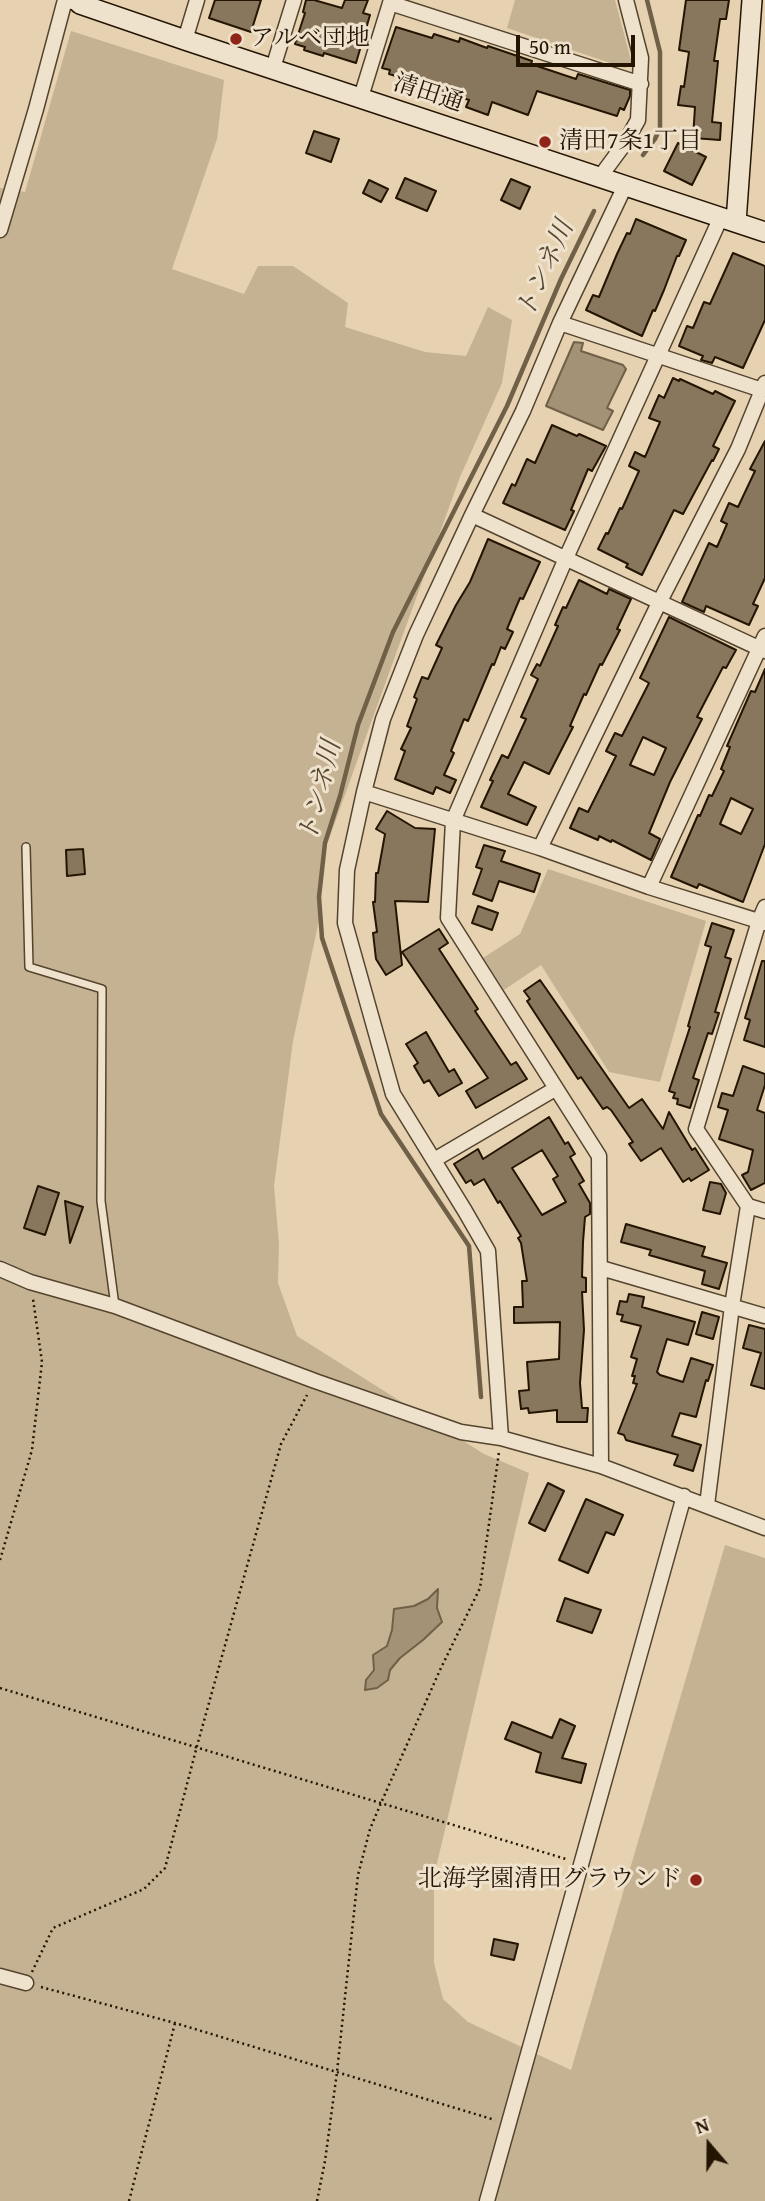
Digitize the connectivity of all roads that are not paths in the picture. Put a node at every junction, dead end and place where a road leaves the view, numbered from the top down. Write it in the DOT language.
graph roads {
  1 [pos="197,0"];
  2 [pos="294,0"];
  3 [pos="626,0"];
  4 [pos="752,0"];
  5 [pos="391,1"];
  6 [pos="81,2"];
  7 [pos="185,40"];
  8 [pos="273,68"];
  9 [pos="640,83"];
  10 [pos="361,97"];
  11 [pos="600,177"];
  12 [pos="625,186"];
  13 [pos="729,219"];
  14 [pos="0,230"];
  15 [pos="765,232"];
  16 [pos="560,323"];
  17 [pos="658,354"];
  18 [pos="764,386"];
  19 [pos="472,515"];
  20 [pos="566,558"];
  21 [pos="659,603"];
  22 [pos="763,645"];
  23 [pos="364,792"];
  24 [pos="453,821"];
  25 [pos="26,847"];
  26 [pos="540,849"];
  27 [pos="649,887"];
  28 [pos="763,917"];
  29 [pos="555,1088"];
  30 [pos="434,1160"];
  31 [pos="748,1206"];
  32 [pos="765,1211"];
  33 [pos="601,1268"];
  34 [pos="0,1269"];
  35 [pos="115,1306"];
  36 [pos="732,1306"];
  37 [pos="765,1316"];
  38 [pos="500,1438"];
  39 [pos="601,1466"];
  40 [pos="684,1496"];
  41 [pos="707,1505"];
  42 [pos="765,1528"];
  43 [pos="0,1976"];
  44 [pos="26,1983"];
  45 [pos="487,2201"];
  1 -- 7 [label="street"];
  2 -- 8 [label="street"];
  3 -- 9 [label="street"];
  4 -- 13 [label="street"];
  5 -- 9 [label="street"];
  5 -- 10 [label="street"];
  6 -- 7 [label="street, 清田通"];
  6 -- 14 [label="street"];
  7 -- 8 [label="street, 清田通"];
  8 -- 10 [label="street, 清田通"];
  9 -- 11 [label="street"];
  10 -- 11 [label="street, 清田通"];
  11 -- 12 [label="street, 清田通"];
  12 -- 13 [label="street, 清田通"];
  12 -- 16 [label="street"];
  13 -- 15 [label="street, 清田通"];
  13 -- 17 [label="street"];
  16 -- 17 [label="street"];
  16 -- 19 [label="street"];
  17 -- 18 [label="street"];
  17 -- 20 [label="street"];
  18 -- 21 [label="street"];
  19 -- 20 [label="street"];
  19 -- 23 [label="street"];
  20 -- 21 [label="street"];
  20 -- 24 [label="street"];
  21 -- 22 [label="street"];
  21 -- 26 [label="street"];
  22 -- 27 [label="street"];
  23 -- 24 [label="street"];
  23 -- 30 [label="street"];
  24 -- 26 [label="street"];
  24 -- 29 [label="street"];
  25 -- 35 [label="lane"];
  26 -- 27 [label="street"];
  27 -- 28 [label="street"];
  28 -- 31 [label="street"];
  29 -- 30 [label="street"];
  29 -- 33 [label="street"];
  30 -- 38 [label="street"];
  31 -- 32 [label="street"];
  31 -- 36 [label="street"];
  33 -- 36 [label="street"];
  33 -- 39 [label="street"];
  34 -- 35 [label="street"];
  35 -- 38 [label="street"];
  36 -- 37 [label="street"];
  36 -- 41 [label="street"];
  38 -- 39 [label="street"];
  39 -- 40 [label="street"];
  40 -- 41 [label="street"];
  40 -- 45 [label="street"];
  41 -- 42 [label="street"];
  43 -- 44 [label="street"];
}
